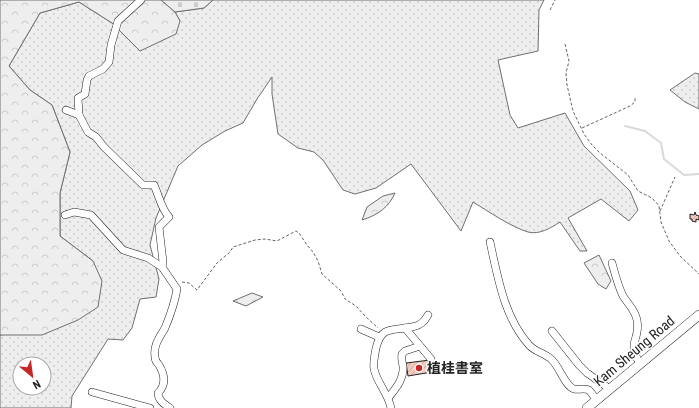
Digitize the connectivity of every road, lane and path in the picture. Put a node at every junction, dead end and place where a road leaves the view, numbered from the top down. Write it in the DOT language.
graph roads {
  1 [pos="140,0"];
  2 [pos="555,0"];
  3 [pos="550,10"];
  4 [pos="565,44"];
  5 [pos="635,97"];
  6 [pos="66,110"];
  7 [pos="79,116"];
  8 [pos="581,129"];
  9 [pos="675,177"];
  10 [pos="660,211"];
  11 [pos="65,215"];
  12 [pos="490,242"];
  13 [pos="612,263"];
  14 [pos="162,267"];
  15 [pos="699,274"];
  16 [pos="174,285"];
  17 [pos="699,314"];
  18 [pos="428,315"];
  19 [pos="405,328"];
  20 [pos="361,329"];
  21 [pos="552,331"];
  22 [pos="378,337"];
  23 [pos="420,346"];
  24 [pos="640,364"];
  25 [pos="433,370"];
  26 [pos="610,389"];
  27 [pos="92,392"];
  28 [pos="389,397"];
  29 [pos="596,400"];
  30 [pos="150,408"];
  31 [pos="170,408"];
  32 [pos="391,408"];
  33 [pos="587,408"];
  1 -- 7 [label="street"];
  2 -- 3 [label="path"];
  4 -- 8 [label="path"];
  5 -- 8 [label="path"];
  6 -- 7 [label="street"];
  7 -- 14 [label="street"];
  8 -- 10 [label="path"];
  9 -- 10 [label="path"];
  10 -- 15 [label="path"];
  11 -- 14 [label="street"];
  12 -- 29 [label="street"];
  13 -- 24 [label="street"];
  14 -- 16 [label="street"];
  16 -- 22 [label="path"];
  16 -- 31 [label="street"];
  17 -- 24 [label="main road, Kam Sheung Road"];
  18 -- 19 [label="street"];
  19 -- 22 [label="street"];
  19 -- 23 [label="street"];
  20 -- 22 [label="street"];
  21 -- 26 [label="street"];
  22 -- 28 [label="street"];
  23 -- 25 [label="street"];
  23 -- 28 [label="street"];
  24 -- 26 [label="main road, Kam Sheung Road"];
  26 -- 29 [label="main road, Kam Sheung Road"];
  27 -- 30 [label="street"];
  28 -- 32 [label="street"];
  29 -- 33 [label="main road, Kam Sheung Road"];
}
